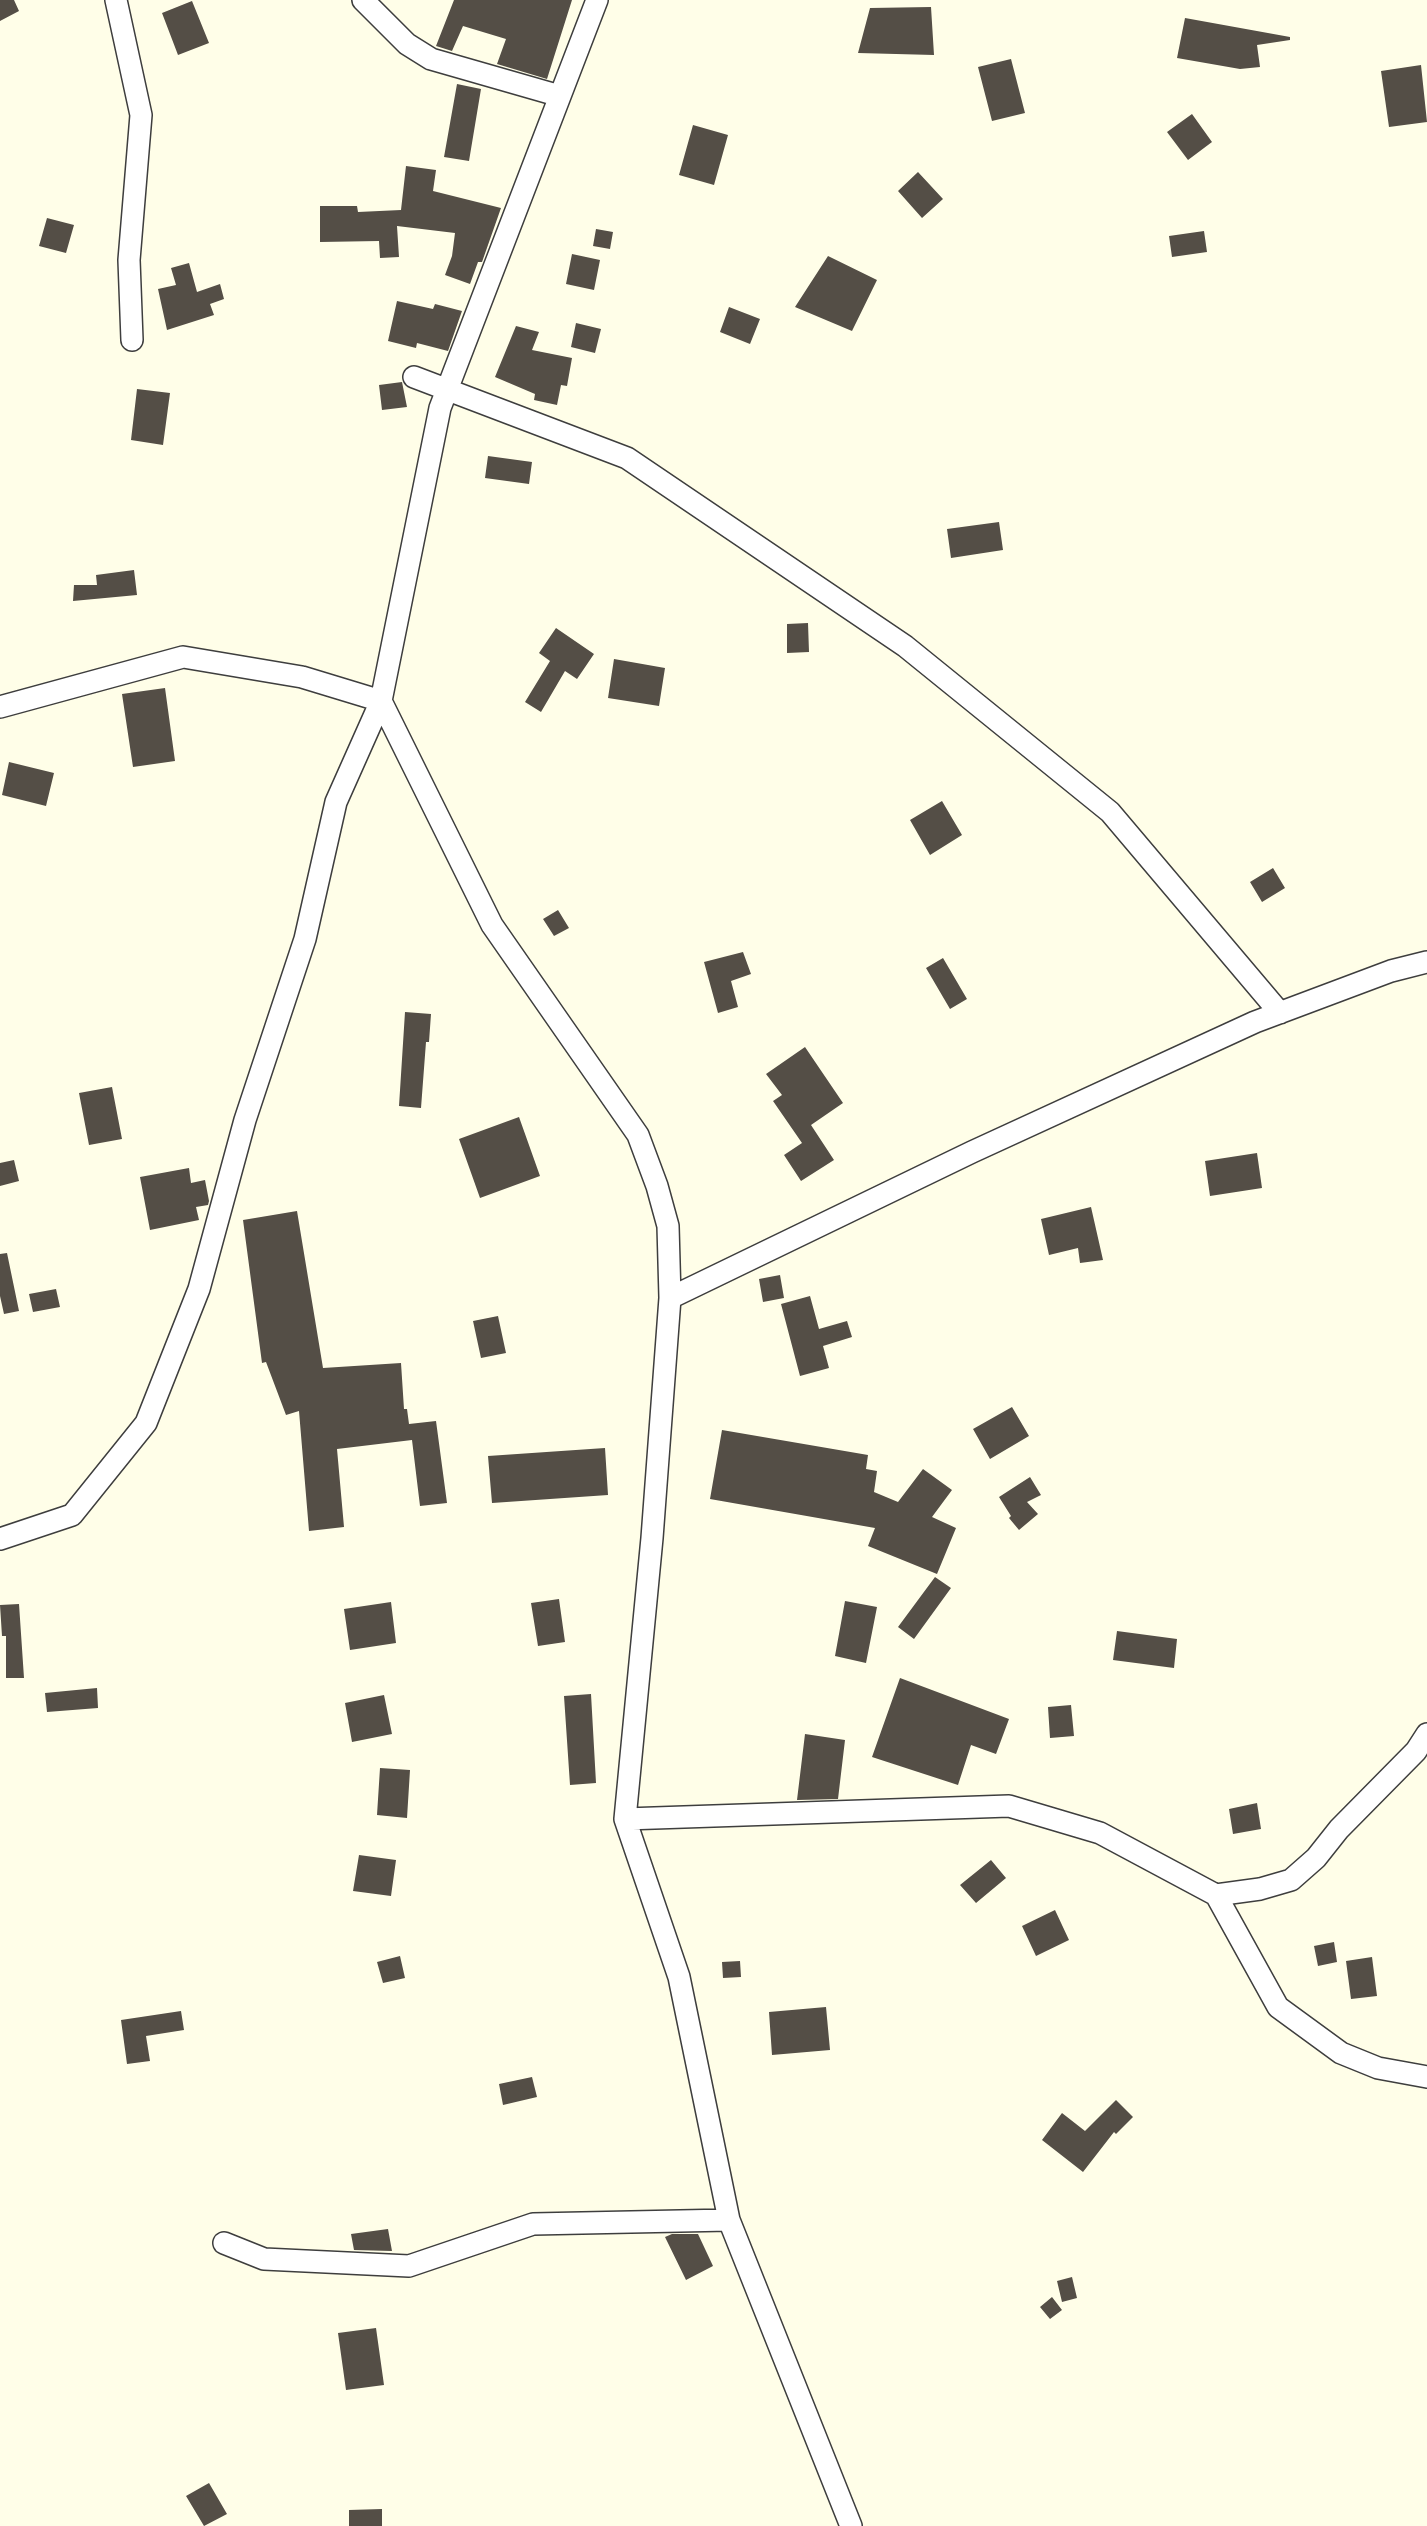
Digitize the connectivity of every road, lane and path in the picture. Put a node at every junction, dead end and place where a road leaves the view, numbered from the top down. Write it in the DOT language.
graph roads {
  1 [pos="116,0"];
  2 [pos="363,0"];
  3 [pos="597,0"];
  4 [pos="559,96"];
  5 [pos="132,340"];
  6 [pos="414,377"];
  7 [pos="447,389"];
  8 [pos="381,701"];
  9 [pos="0,707"];
  10 [pos="1427,962"];
  11 [pos="1280,1013"];
  12 [pos="670,1298"];
  13 [pos="0,1539"];
  14 [pos="1427,1734"];
  15 [pos="625,1819"];
  16 [pos="1216,1895"];
  17 [pos="1427,2077"];
  18 [pos="729,2220"];
  19 [pos="224,2243"];
  20 [pos="851,2526"];
  1 -- 5 [label="street"];
  2 -- 4 [label="street"];
  3 -- 4 [label="street"];
  4 -- 7 [label="street"];
  6 -- 7 [label="street"];
  7 -- 8 [label="street"];
  7 -- 11 [label="street"];
  8 -- 9 [label="street"];
  8 -- 12 [label="street"];
  8 -- 13 [label="street"];
  10 -- 11 [label="street"];
  11 -- 12 [label="street"];
  12 -- 15 [label="street"];
  14 -- 16 [label="street"];
  15 -- 16 [label="street"];
  15 -- 18 [label="street"];
  16 -- 17 [label="street"];
  18 -- 19 [label="street"];
  18 -- 20 [label="street"];
}
